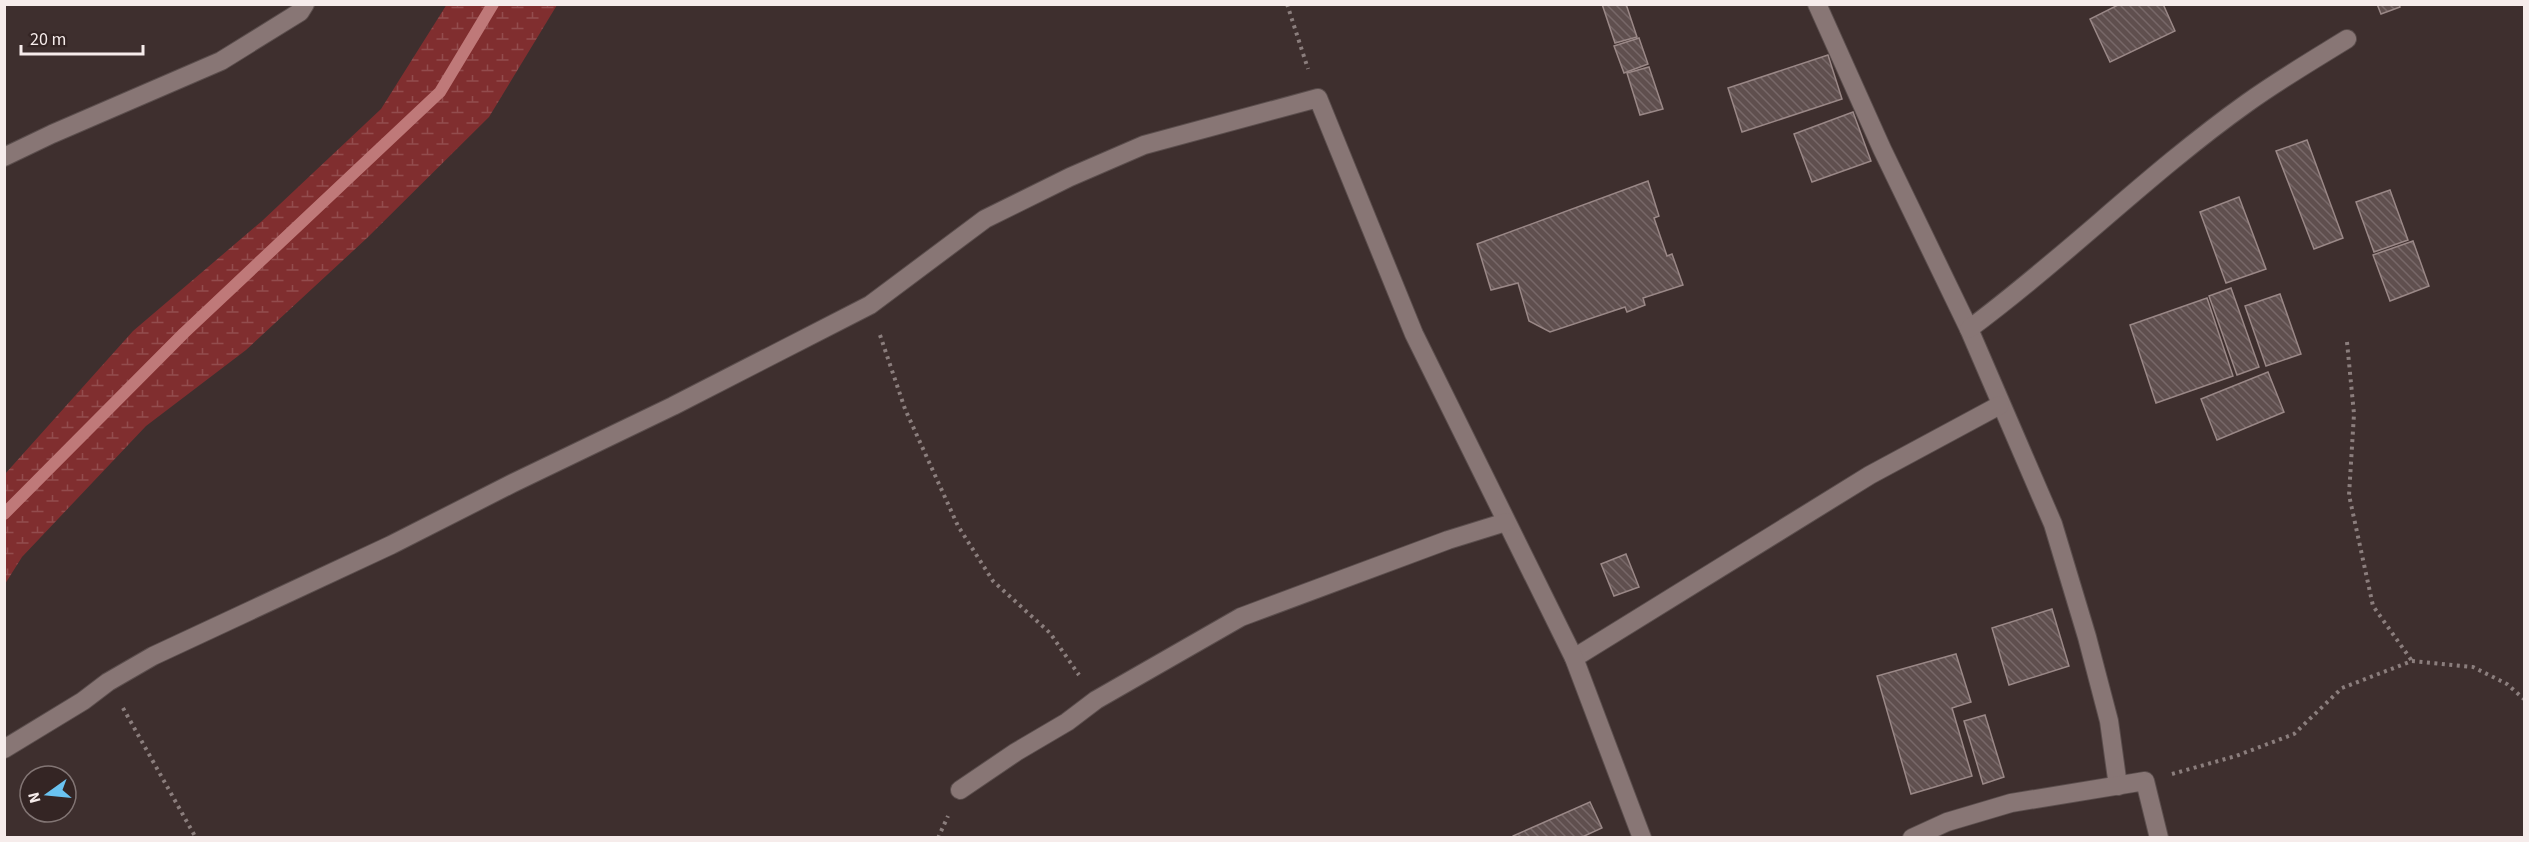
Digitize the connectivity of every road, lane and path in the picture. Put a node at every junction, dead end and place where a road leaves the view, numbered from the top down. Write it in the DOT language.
graph roads {
  1 [pos="305,4"];
  2 [pos="1287,4"];
  3 [pos="1817,4"];
  4 [pos="2347,39"];
  5 [pos="1318,98"];
  6 [pos="4,157"];
  7 [pos="870,305"];
  8 [pos="1969,330"];
  9 [pos="2347,342"];
  10 [pos="2000,405"];
  11 [pos="1506,522"];
  12 [pos="1574,658"];
  13 [pos="2412,661"];
  14 [pos="108,682"];
  15 [pos="2524,699"];
  16 [pos="1096,700"];
  17 [pos="4,749"];
  18 [pos="2145,781"];
  19 [pos="2118,786"];
  20 [pos="960,790"];
  21 [pos="196,837"];
  22 [pos="1642,837"];
  23 [pos="1912,837"];
  24 [pos="2159,837"];
  1 -- 6 [label="street"];
  2 -- 5 [label="path"];
  3 -- 8 [label="street"];
  4 -- 8 [label="street"];
  5 -- 7 [label="street"];
  5 -- 11 [label="street"];
  7 -- 14 [label="street"];
  7 -- 16 [label="path"];
  8 -- 10 [label="street"];
  9 -- 13 [label="path"];
  10 -- 12 [label="street"];
  10 -- 19 [label="street"];
  11 -- 12 [label="street"];
  11 -- 16 [label="street"];
  12 -- 22 [label="street"];
  13 -- 15 [label="path"];
  13 -- 18 [label="path"];
  14 -- 17 [label="street"];
  14 -- 21 [label="path"];
  16 -- 20 [label="street"];
  18 -- 19 [label="street"];
  18 -- 24 [label="street"];
  19 -- 23 [label="street"];
}
